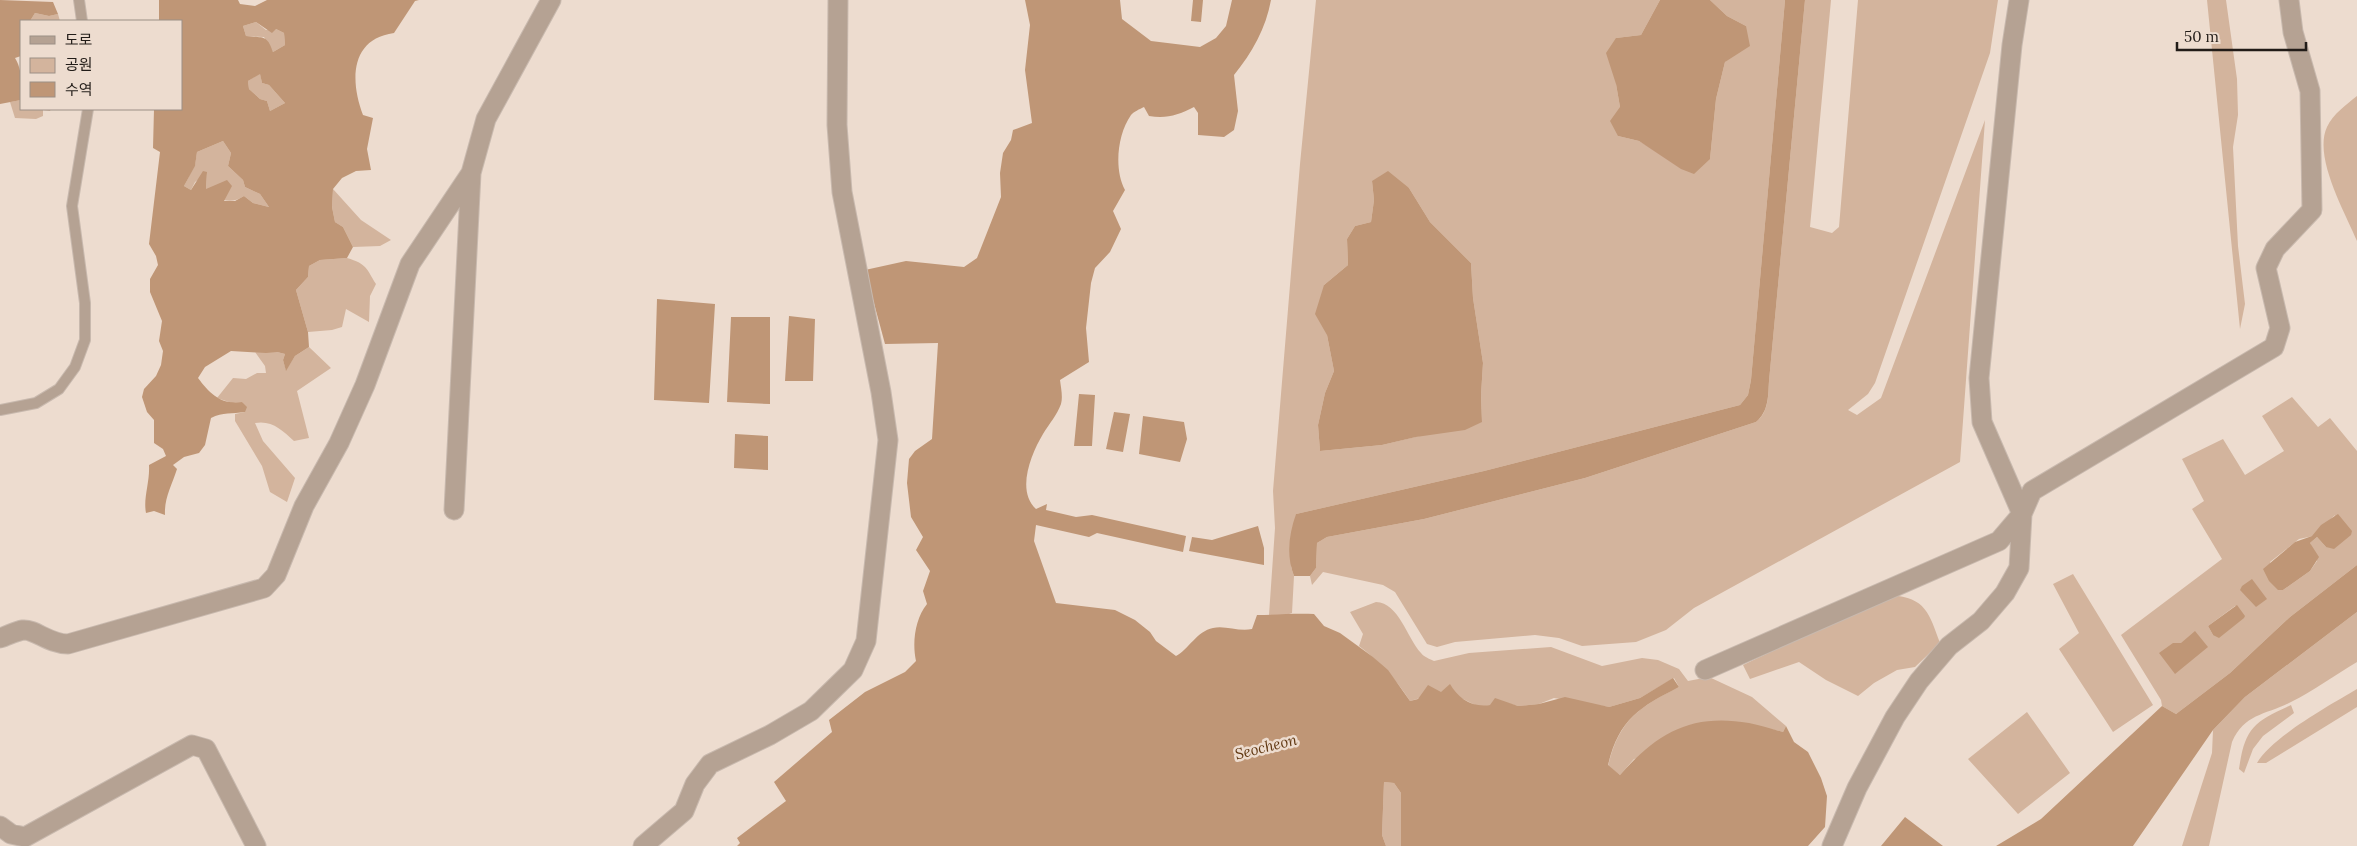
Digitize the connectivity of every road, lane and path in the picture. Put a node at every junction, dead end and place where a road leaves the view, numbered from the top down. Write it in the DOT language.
graph roads {
  1 [pos="79,0"];
  2 [pos="551,0"];
  3 [pos="838,0"];
  4 [pos="2019,0"];
  5 [pos="2289,0"];
  6 [pos="82,20"];
  7 [pos="88,110"];
  8 [pos="471,173"];
  9 [pos="0,410"];
  10 [pos="454,510"];
  11 [pos="2022,514"];
  12 [pos="0,638"];
  13 [pos="1705,670"];
  14 [pos="0,826"];
  15 [pos="256,846"];
  16 [pos="643,846"];
  17 [pos="1832,846"];
  1 -- 6 [label="lane"];
  2 -- 8 [label="street"];
  3 -- 16 [label="street"];
  4 -- 11 [label="street"];
  5 -- 11 [label="street"];
  7 -- 9 [label="lane"];
  8 -- 10 [label="street"];
  8 -- 12 [label="street"];
  11 -- 13 [label="street"];
  11 -- 17 [label="street"];
  14 -- 15 [label="street"];
}
